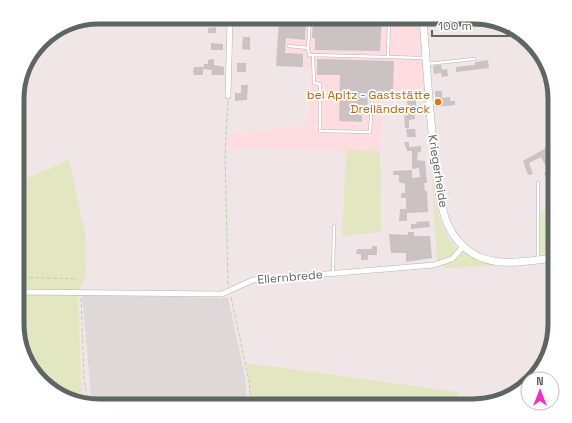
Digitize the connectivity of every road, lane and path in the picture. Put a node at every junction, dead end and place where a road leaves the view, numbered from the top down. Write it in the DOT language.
graph roads {
  1 [pos="230,24"];
  2 [pos="310,24"];
  3 [pos="389,24"];
  4 [pos="423,24"];
  5 [pos="288,46"];
  6 [pos="308,48"];
  7 [pos="313,55"];
  8 [pos="388,56"];
  9 [pos="474,59"];
  10 [pos="426,61"];
  11 [pos="228,96"];
  12 [pos="372,101"];
  13 [pos="538,183"];
  14 [pos="334,226"];
  15 [pos="463,246"];
  16 [pos="548,259"];
  17 [pos="538,260"];
  18 [pos="333,273"];
  19 [pos="24,277"];
  20 [pos="78,279"];
  21 [pos="229,291"];
  22 [pos="24,292"];
  23 [pos="81,292"];
  24 [pos="87,398"];
  25 [pos="250,399"];
  1 -- 11 [label="street"];
  2 -- 6 [label="lane"];
  3 -- 8 [label="lane"];
  4 -- 10 [label="street, Kriegerheide"];
  5 -- 6 [label="lane"];
  6 -- 7 [label="lane"];
  7 -- 8 [label="lane"];
  7 -- 12 [label="lane"];
  8 -- 10 [label="lane"];
  9 -- 10 [label="lane"];
  10 -- 15 [label="street, Kriegerheide"];
  11 -- 21 [label="path"];
  13 -- 17 [label="lane"];
  14 -- 18 [label="lane"];
  15 -- 17 [label="street, Kriegerheide"];
  15 -- 18 [label="street, Ellernbrede"];
  16 -- 17 [label="street, Kriegerheide"];
  18 -- 21 [label="street, Ellernbrede"];
  19 -- 20 [label="path"];
  21 -- 23 [label="street, Ellernbrede"];
  21 -- 25 [label="path"];
  22 -- 23 [label="street, Ellernbrede"];
  23 -- 24 [label="path"];
}
